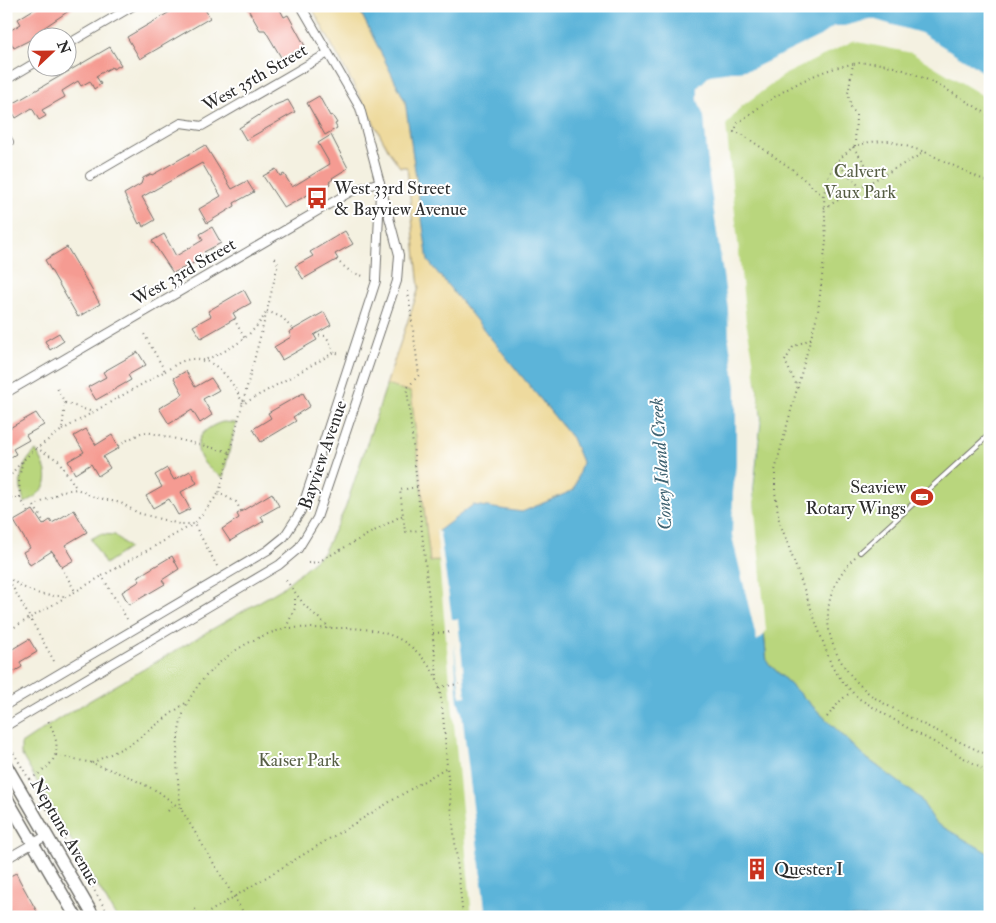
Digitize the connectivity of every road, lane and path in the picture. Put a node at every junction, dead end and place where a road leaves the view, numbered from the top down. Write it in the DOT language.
graph roads {
  1 [pos="132,6"];
  2 [pos="302,6"];
  3 [pos="78,38"];
  4 [pos="328,53"];
  5 [pos="853,64"];
  6 [pos="28,67"];
  7 [pos="6,80"];
  8 [pos="990,116"];
  9 [pos="854,147"];
  10 [pos="925,152"];
  11 [pos="836,162"];
  12 [pos="90,176"];
  13 [pos="876,179"];
  14 [pos="380,182"];
  15 [pos="990,183"];
  16 [pos="860,188"];
  17 [pos="824,196"];
  18 [pos="824,208"];
  19 [pos="275,258"];
  20 [pos="336,260"];
  21 [pos="363,276"];
  22 [pos="408,291"];
  23 [pos="267,311"];
  24 [pos="234,319"];
  25 [pos="293,330"];
  26 [pos="144,334"];
  27 [pos="314,335"];
  28 [pos="812,338"];
  29 [pos="245,339"];
  30 [pos="335,352"];
  31 [pos="339,354"];
  32 [pos="201,361"];
  33 [pos="165,371"];
  34 [pos="56,386"];
  35 [pos="798,388"];
  36 [pos="6,393"];
  37 [pos="65,403"];
  38 [pos="243,404"];
  39 [pos="93,412"];
  40 [pos="62,430"];
  41 [pos="990,434"];
  42 [pos="118,446"];
  43 [pos="36,448"];
  44 [pos="230,452"];
  45 [pos="23,459"];
  46 [pos="6,483"];
  47 [pos="416,487"];
  48 [pos="77,489"];
  49 [pos="219,493"];
  50 [pos="20,497"];
  51 [pos="6,498"];
  52 [pos="241,511"];
  53 [pos="28,513"];
  54 [pos="403,515"];
  55 [pos="45,524"];
  56 [pos="194,524"];
  57 [pos="421,530"];
  58 [pos="860,552"];
  59 [pos="54,554"];
  60 [pos="308,563"];
  61 [pos="217,566"];
  62 [pos="7,576"];
  63 [pos="102,576"];
  64 [pos="286,580"];
  65 [pos="76,592"];
  66 [pos="295,595"];
  67 [pos="68,596"];
  68 [pos="30,618"];
  69 [pos="127,619"];
  70 [pos="286,628"];
  71 [pos="330,628"];
  72 [pos="6,632"];
  73 [pos="453,632"];
  74 [pos="433,633"];
  75 [pos="54,661"];
  76 [pos="437,678"];
  77 [pos="459,684"];
  78 [pos="439,687"];
  79 [pos="852,692"];
  80 [pos="188,701"];
  81 [pos="6,705"];
  82 [pos="827,717"];
  83 [pos="48,719"];
  84 [pos="6,726"];
  85 [pos="6,740"];
  86 [pos="56,755"];
  87 [pos="990,756"];
  88 [pos="92,763"];
  89 [pos="6,765"];
  90 [pos="447,767"];
  91 [pos="990,777"];
  92 [pos="30,780"];
  93 [pos="6,798"];
  94 [pos="174,804"];
  95 [pos="181,809"];
  96 [pos="168,811"];
  97 [pos="46,836"];
  98 [pos="14,842"];
  99 [pos="33,843"];
  100 [pos="6,846"];
  101 [pos="6,859"];
  102 [pos="234,897"];
  103 [pos="195,910"];
  104 [pos="76,917"];
  105 [pos="94,917"];
  106 [pos="110,917"];
  107 [pos="200,917"];
  108 [pos="246,917"];
  109 [pos="462,917"];
  1 -- 3 [label="street"];
  2 -- 4 [label="street, Bayview Avenue"];
  4 -- 12 [label="street, West 35th Street"];
  4 -- 14 [label="street, Bayview Avenue"];
  5 -- 8 [label="path"];
  5 -- 9 [label="path"];
  5 -- 17 [label="path"];
  6 -- 7 [label="street"];
  9 -- 10 [label="path"];
  9 -- 11 [label="path"];
  9 -- 13 [label="path"];
  10 -- 13 [label="path"];
  10 -- 15 [label="path"];
  11 -- 16 [label="path"];
  11 -- 17 [label="path"];
  13 -- 16 [label="path"];
  14 -- 36 [label="street, West 33rd Street"];
  14 -- 81 [label="street, Bayview Avenue"];
  14 -- 84 [label="street, Bayview Avenue"];
  16 -- 18 [label="path"];
  17 -- 18 [label="path"];
  18 -- 28 [label="path"];
  19 -- 23 [label="path"];
  20 -- 21 [label="path"];
  22 -- 47 [label="path"];
  23 -- 25 [label="path"];
  23 -- 29 [label="path"];
  23 -- 38 [label="path"];
  24 -- 29 [label="path"];
  26 -- 33 [label="path"];
  27 -- 30 [label="path"];
  28 -- 35 [label="path"];
  28 -- 35 [label="path"];
  29 -- 32 [label="path"];
  30 -- 31 [label="path"];
  30 -- 38 [label="path"];
  32 -- 33 [label="path"];
  32 -- 38 [label="path"];
  33 -- 39 [label="path"];
  34 -- 37 [label="path"];
  35 -- 79 [label="path"];
  37 -- 39 [label="path"];
  37 -- 40 [label="path"];
  38 -- 44 [label="path"];
  39 -- 40 [label="path"];
  40 -- 43 [label="path"];
  41 -- 58 [label="lane"];
  42 -- 44 [label="path"];
  43 -- 45 [label="path"];
  43 -- 48 [label="path"];
  44 -- 49 [label="path"];
  45 -- 46 [label="path"];
  45 -- 50 [label="path"];
  47 -- 54 [label="path"];
  47 -- 57 [label="path"];
  48 -- 55 [label="path"];
  48 -- 56 [label="path"];
  49 -- 52 [label="path"];
  49 -- 56 [label="path"];
  50 -- 51 [label="path"];
  50 -- 53 [label="path"];
  54 -- 57 [label="path"];
  54 -- 60 [label="path"];
  56 -- 61 [label="path"];
  56 -- 63 [label="path"];
  57 -- 74 [label="path"];
  58 -- 87 [label="path"];
  59 -- 65 [label="path"];
  62 -- 67 [label="path"];
  62 -- 68 [label="path"];
  63 -- 65 [label="path"];
  63 -- 69 [label="path"];
  64 -- 66 [label="path"];
  65 -- 67 [label="path"];
  66 -- 70 [label="path"];
  66 -- 71 [label="path"];
  67 -- 68 [label="path"];
  68 -- 72 [label="path"];
  68 -- 75 [label="path"];
  70 -- 71 [label="path"];
  70 -- 80 [label="path"];
  71 -- 76 [label="path"];
  73 -- 74 [label="path"];
  74 -- 76 [label="path"];
  76 -- 78 [label="path"];
  77 -- 78 [label="path"];
  78 -- 90 [label="path"];
  79 -- 82 [label="path"];
  79 -- 91 [label="path"];
  80 -- 88 [label="path"];
  80 -- 95 [label="path"];
  83 -- 86 [label="path"];
  85 -- 92 [label="path"];
  86 -- 88 [label="path"];
  86 -- 92 [label="path"];
  88 -- 94 [label="path"];
  89 -- 97 [label="main road, Neptune Avenue"];
  90 -- 102 [label="path"];
  90 -- 109 [label="path"];
  92 -- 106 [label="path"];
  93 -- 99 [label="main road, Neptune Avenue"];
  94 -- 95 [label="path"];
  94 -- 96 [label="path"];
  95 -- 102 [label="path"];
  97 -- 99 [label="street"];
  97 -- 105 [label="main road, Neptune Avenue"];
  98 -- 100 [label="path"];
  99 -- 101 [label="street"];
  99 -- 104 [label="main road, Neptune Avenue"];
  102 -- 107 [label="path"];
  102 -- 108 [label="path"];
  103 -- 107 [label="path"];
}
